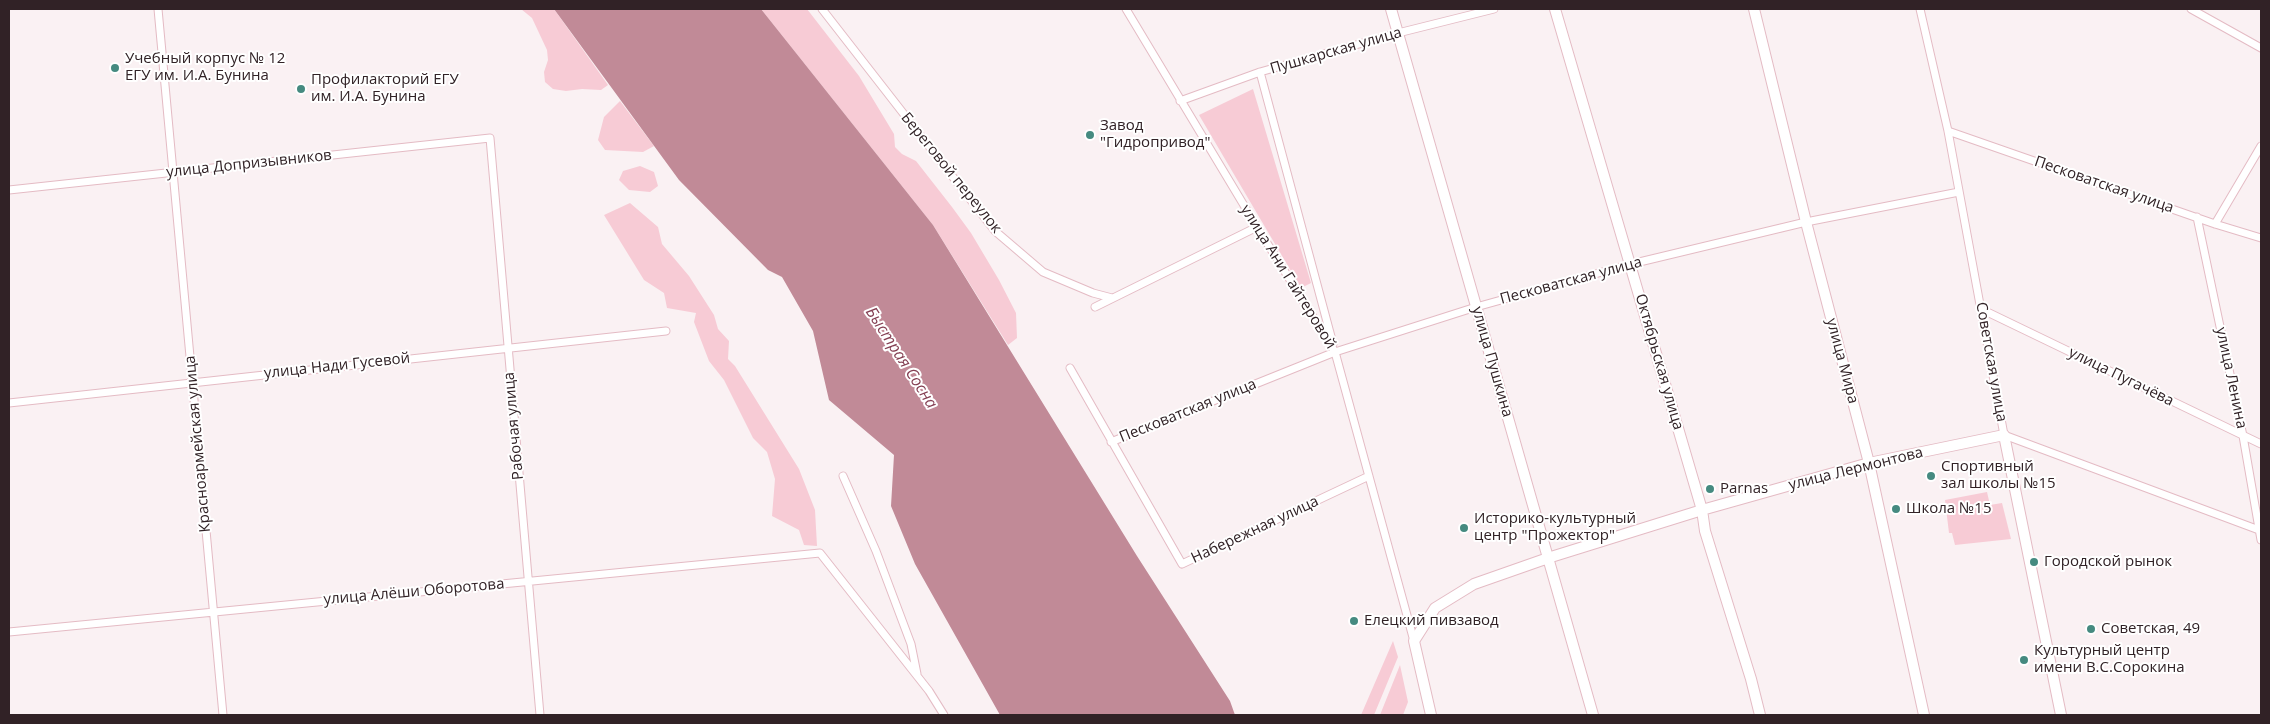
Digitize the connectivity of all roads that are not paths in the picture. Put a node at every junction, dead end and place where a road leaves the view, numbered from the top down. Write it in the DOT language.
graph roads {
  1 [pos="158,9"];
  2 [pos="822,9"];
  3 [pos="1126,9"];
  4 [pos="1391,9"];
  5 [pos="1494,9"];
  6 [pos="1555,9"];
  7 [pos="1754,9"];
  8 [pos="1920,9"];
  9 [pos="2191,9"];
  10 [pos="1398,33"];
  11 [pos="2261,48"];
  12 [pos="1260,72"];
  13 [pos="1180,101"];
  14 [pos="1948,131"];
  15 [pos="490,138"];
  16 [pos="2261,146"];
  17 [pos="173,172"];
  18 [pos="9,190"];
  19 [pos="1959,192"];
  20 [pos="2197,217"];
  21 [pos="1806,222"];
  22 [pos="2215,224"];
  23 [pos="1257,227"];
  24 [pos="2261,238"];
  25 [pos="1631,264"];
  26 [pos="1112,298"];
  27 [pos="1095,307"];
  28 [pos="1476,307"];
  29 [pos="1981,309"];
  30 [pos="666,331"];
  31 [pos="507,347"];
  32 [pos="1335,352"];
  33 [pos="1070,368"];
  34 [pos="192,382"];
  35 [pos="9,403"];
  36 [pos="2004,435"];
  37 [pos="2243,436"];
  38 [pos="1111,442"];
  39 [pos="2261,444"];
  40 [pos="1869,463"];
  41 [pos="843,476"];
  42 [pos="1369,476"];
  43 [pos="1702,510"];
  44 [pos="2259,530"];
  45 [pos="2261,540"];
  46 [pos="1548,558"];
  47 [pos="528,581"];
  48 [pos="213,611"];
  49 [pos="9,632"];
  50 [pos="1414,641"];
  51 [pos="917,676"];
  52 [pos="223,715"];
  53 [pos="540,715"];
  54 [pos="944,715"];
  55 [pos="1431,715"];
  56 [pos="1593,715"];
  57 [pos="1760,715"];
  58 [pos="1924,715"];
  59 [pos="2060,715"];
  1 -- 17 [label="street, Красноармейская улица"];
  2 -- 26 [label="street, Береговой переулок"];
  3 -- 13 [label="street, улица Ани Гайтеровой"];
  4 -- 10 [label="street, улица Пушкина"];
  5 -- 10 [label="street, Пушкарская улица"];
  6 -- 25 [label="street, Октябрьская улица"];
  7 -- 21 [label="street, улица Мира"];
  8 -- 14 [label="street, Советская улица"];
  9 -- 11 [label="street"];
  10 -- 12 [label="street, Пушкарская улица"];
  10 -- 28 [label="street, улица Пушкина"];
  12 -- 13 [label="street, Пушкарская улица"];
  12 -- 32 [label="street"];
  13 -- 23 [label="street, улица Ани Гайтеровой"];
  14 -- 19 [label="street, Советская улица"];
  14 -- 20 [label="street, Песковатская улица"];
  15 -- 17 [label="street, улица Допризывников"];
  15 -- 31 [label="street, Рабочая улица"];
  16 -- 22 [label="street"];
  17 -- 18 [label="street, улица Допризывников"];
  17 -- 34 [label="street, Красноармейская улица"];
  19 -- 21 [label="street, Песковатская улица"];
  19 -- 29 [label="street, Советская улица"];
  20 -- 22 [label="street, Песковатская улица"];
  20 -- 37 [label="street, улица Ленина"];
  21 -- 25 [label="street, Песковатская улица"];
  21 -- 40 [label="street, улица Мира"];
  22 -- 24 [label="street, Песковатская улица"];
  23 -- 26 [label="street"];
  23 -- 32 [label="street, улица Ани Гайтеровой"];
  25 -- 28 [label="street, Песковатская улица"];
  25 -- 43 [label="street, Октябрьская улица"];
  26 -- 27 [label="street"];
  28 -- 32 [label="street, Песковатская улица"];
  28 -- 46 [label="street, улица Пушкина"];
  29 -- 36 [label="street, Советская улица"];
  29 -- 37 [label="street, улица Пугачёва"];
  30 -- 31 [label="street, улица Нади Гусевой"];
  31 -- 34 [label="street, улица Нади Гусевой"];
  31 -- 47 [label="street, Рабочая улица"];
  32 -- 38 [label="street, Песковатская улица"];
  32 -- 42 [label="street, улица Ани Гайтеровой"];
  33 -- 38 [label="street, Набережная улица"];
  34 -- 35 [label="street, улица Нади Гусевой"];
  34 -- 48 [label="street, Красноармейская улица"];
  36 -- 40 [label="street, улица Лермонтова"];
  36 -- 44 [label="street"];
  36 -- 59 [label="street, Советская улица"];
  37 -- 39 [label="street, улица Пугачёва"];
  37 -- 44 [label="street, улица Ленина"];
  38 -- 42 [label="street, Набережная улица"];
  40 -- 43 [label="street, улица Лермонтова"];
  40 -- 58 [label="street, улица Мира"];
  41 -- 51 [label="street"];
  42 -- 50 [label="street, улица Ани Гайтеровой"];
  43 -- 46 [label="street, улица Лермонтова"];
  43 -- 57 [label="street, Октябрьская улица"];
  44 -- 45 [label="street, улица Ленина"];
  46 -- 50 [label="street, улица Лермонтова"];
  46 -- 56 [label="street, улица Пушкина"];
  47 -- 48 [label="street, улица Алёши Оборотова"];
  47 -- 51 [label="street, улица Алёши Оборотова"];
  47 -- 53 [label="street, Рабочая улица"];
  48 -- 49 [label="street, улица Алёши Оборотова"];
  48 -- 52 [label="street, Красноармейская улица"];
  50 -- 55 [label="street, улица Ани Гайтеровой"];
  51 -- 54 [label="street"];
}
